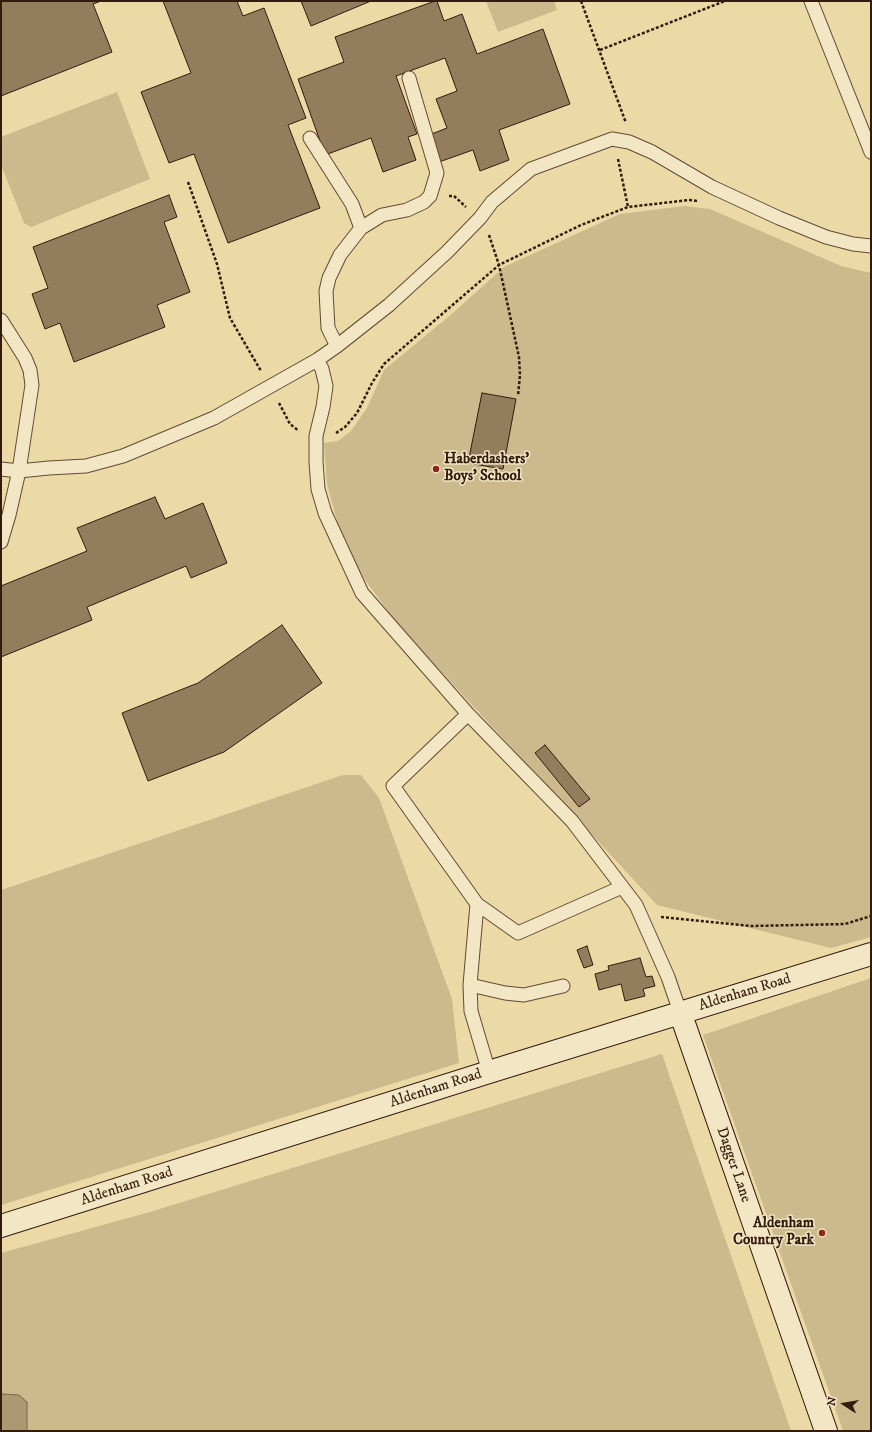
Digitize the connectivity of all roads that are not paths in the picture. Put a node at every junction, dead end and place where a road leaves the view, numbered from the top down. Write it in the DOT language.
graph roads {
  1 [pos="811,1"];
  2 [pos="409,78"];
  3 [pos="310,138"];
  4 [pos="871,152"];
  5 [pos="361,228"];
  6 [pos="871,246"];
  7 [pos="1,320"];
  8 [pos="337,346"];
  9 [pos="317,360"];
  10 [pos="1,469"];
  11 [pos="19,471"];
  12 [pos="1,542"];
  13 [pos="468,714"];
  14 [pos="622,887"];
  15 [pos="477,904"];
  16 [pos="871,954"];
  17 [pos="470,985"];
  18 [pos="563,986"];
  19 [pos="680,1012"];
  20 [pos="489,1072"];
  21 [pos="1,1226"];
  22 [pos="826,1431"];
  1 -- 4 [label="lane"];
  2 -- 5 [label="lane"];
  3 -- 5 [label="lane"];
  5 -- 8 [label="lane"];
  6 -- 8 [label="lane"];
  7 -- 11 [label="lane"];
  8 -- 9 [label="lane"];
  9 -- 11 [label="lane"];
  9 -- 13 [label="lane"];
  10 -- 11 [label="lane"];
  11 -- 12 [label="lane"];
  13 -- 14 [label="lane"];
  13 -- 15 [label="lane"];
  14 -- 15 [label="lane"];
  14 -- 19 [label="lane"];
  15 -- 17 [label="lane"];
  16 -- 19 [label="street, Aldenham Road"];
  17 -- 18 [label="lane"];
  17 -- 20 [label="lane"];
  19 -- 20 [label="street, Aldenham Road"];
  19 -- 22 [label="street, Dagger Lane"];
  20 -- 21 [label="street, Aldenham Road"];
}
